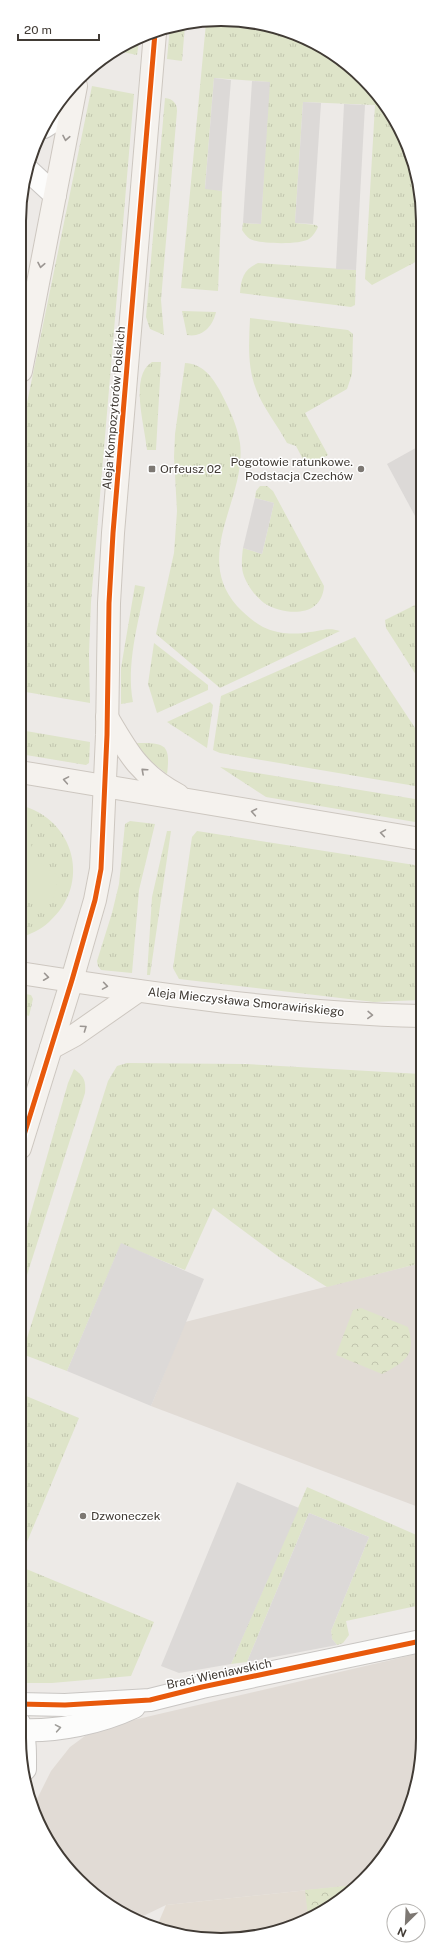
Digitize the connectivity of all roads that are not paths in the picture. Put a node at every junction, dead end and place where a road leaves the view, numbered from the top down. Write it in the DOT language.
graph roads {
  1 [pos="155,37"];
  2 [pos="75,91"];
  3 [pos="71,110"];
  4 [pos="52,122"];
  5 [pos="32,174"];
  6 [pos="55,195"];
  7 [pos="26,345"];
  8 [pos="106,716"];
  9 [pos="26,773"];
  10 [pos="105,786"];
  11 [pos="188,800"];
  12 [pos="416,838"];
  13 [pos="26,974"];
  14 [pos="72,980"];
  15 [pos="138,991"];
  16 [pos="416,1016"];
  17 [pos="51,1048"];
  18 [pos="26,1129"];
  19 [pos="416,1642"];
  20 [pos="150,1700"];
  21 [pos="26,1704"];
  22 [pos="26,1728"];
  1 -- 8 [label="street, Aleja Kompozytorów Polskich"];
  2 -- 3 [label="street"];
  3 -- 4 [label="street"];
  3 -- 6 [label="street, one-way"];
  5 -- 6 [label="street"];
  6 -- 7 [label="street, one-way"];
  8 -- 10 [label="street, Aleja Kompozytorów Polskich"];
  11 -- 8 [label="street, one-way"];
  10 -- 9 [label="street, one-way"];
  10 -- 11 [label="street"];
  10 -- 14 [label="street, Aleja Kompozytorów Polskich"];
  12 -- 11 [label="street, one-way"];
  13 -- 14 [label="street, Aleja Mieczysława Smorawińskiego, one-way"];
  14 -- 15 [label="street, Aleja Mieczysława Smorawińskiego, one-way"];
  14 -- 17 [label="street"];
  15 -- 16 [label="street, Aleja Mieczysława Smorawińskiego, one-way"];
  17 -- 15 [label="street, one-way"];
  17 -- 18 [label="street"];
  19 -- 20 [label="street, Braci Wieniawskich"];
  20 -- 21 [label="street, Braci Wieniawskich"];
  22 -- 20 [label="street, Braci Wieniawskich, one-way"];
}
